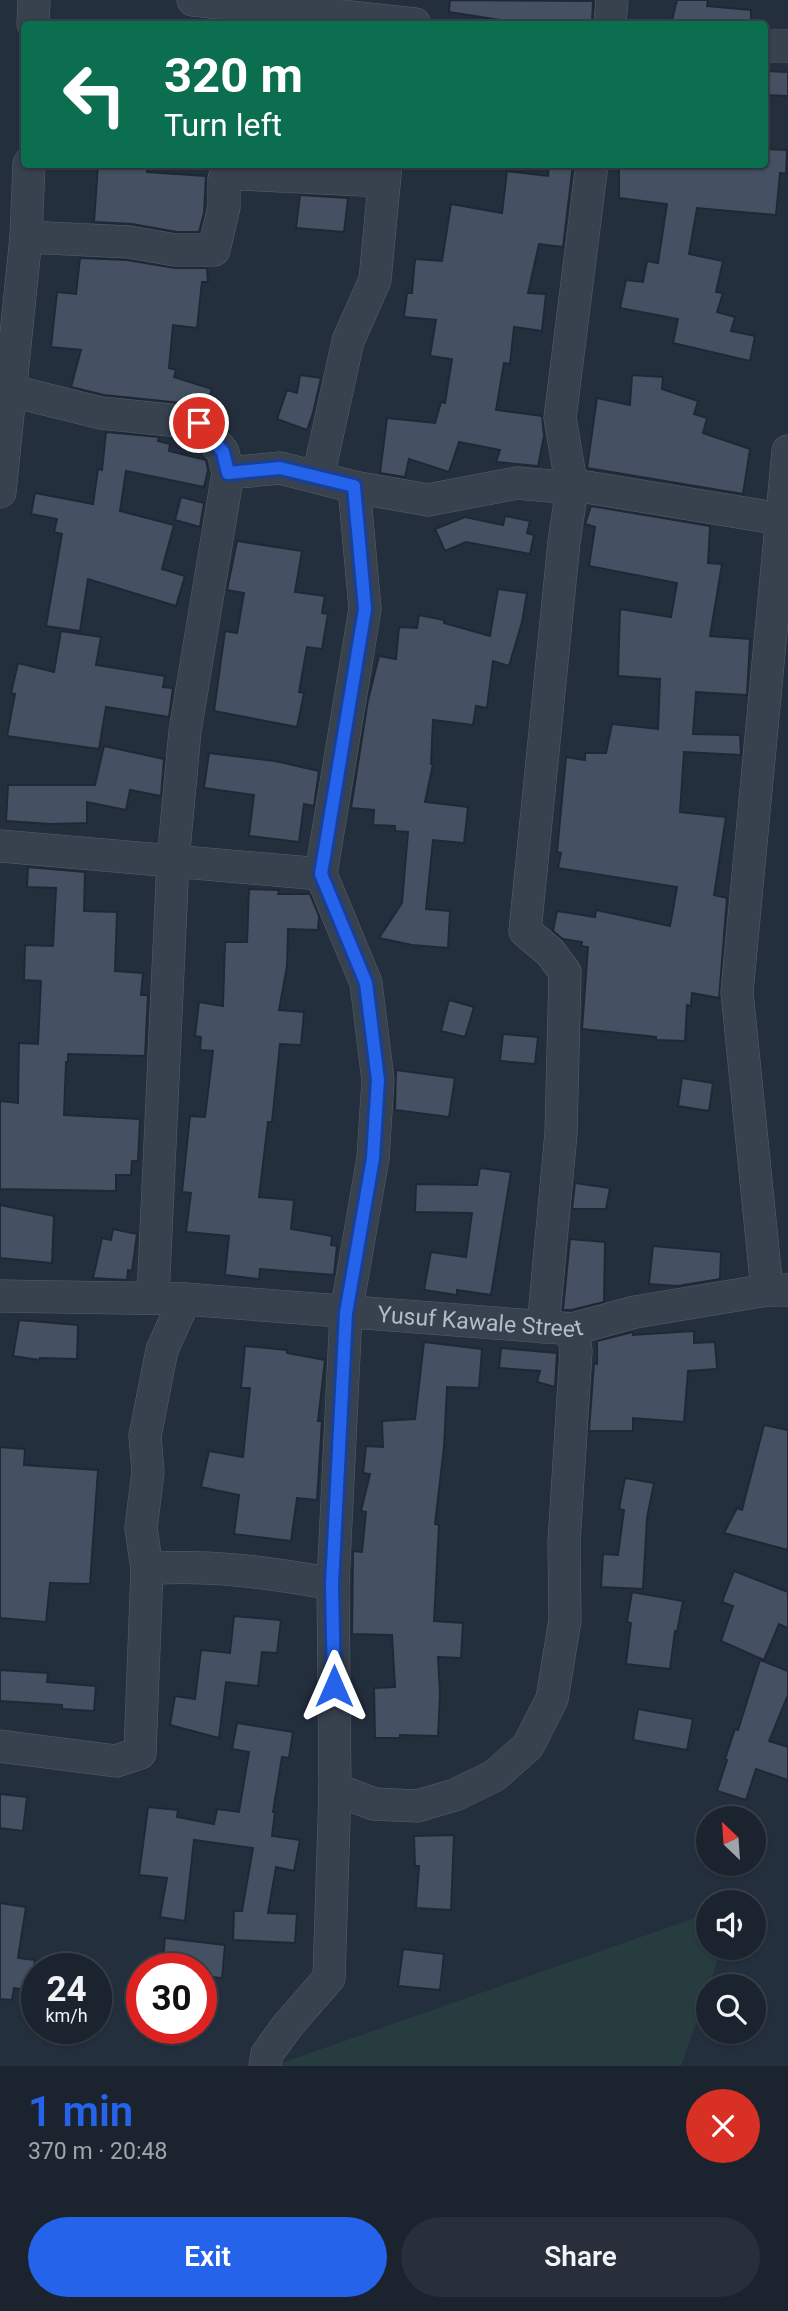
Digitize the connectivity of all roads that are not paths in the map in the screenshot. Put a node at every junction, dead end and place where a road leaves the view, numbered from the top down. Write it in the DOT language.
graph roads {
  1 [pos="34,0"];
  2 [pos="193,0"];
  3 [pos="612,0"];
  4 [pos="236,3"];
  5 [pos="404,18"];
  6 [pos="33,21"];
  7 [pos="610,21"];
  8 [pos="768,46"];
  9 [pos="788,46"];
  10 [pos="29,168"];
  11 [pos="591,168"];
  12 [pos="385,173"];
  13 [pos="26,237"];
  14 [pos="6,388"];
  15 [pos="788,451"];
  16 [pos="228,473"];
  17 [pos="318,477"];
  18 [pos="354,486"];
  19 [pos="572,488"];
  20 [pos="0,492"];
  21 [pos="781,519"];
  22 [pos="0,846"];
  23 [pos="173,861"];
  24 [pos="321,874"];
  25 [pos="778,1290"];
  26 [pos="0,1296"];
  27 [pos="153,1297"];
  28 [pos="185,1299"];
  29 [pos="346,1313"];
  30 [pos="558,1328"];
  31 [pos="147,1569"];
  32 [pos="332,1584"];
  33 [pos="0,1746"];
  34 [pos="335,1789"];
  35 [pos="265,2066"];
  1 -- 6 [label="street"];
  2 -- 4 [label="street"];
  3 -- 7 [label="street"];
  4 -- 5 [label="street"];
  8 -- 9 [label="street"];
  10 -- 13 [label="street"];
  11 -- 19 [label="street"];
  12 -- 13 [label="street"];
  12 -- 17 [label="street"];
  13 -- 14 [label="street"];
  14 -- 16 [label="street"];
  14 -- 20 [label="street"];
  15 -- 21 [label="street"];
  16 -- 17 [label="street"];
  16 -- 23 [label="street"];
  17 -- 18 [label="street"];
  18 -- 19 [label="street"];
  18 -- 24 [label="street"];
  19 -- 21 [label="street"];
  19 -- 30 [label="street"];
  21 -- 25 [label="street"];
  22 -- 23 [label="street"];
  23 -- 24 [label="street"];
  23 -- 27 [label="street"];
  24 -- 29 [label="street"];
  25 -- 30 [label="street, Yusuf Kawale Street"];
  26 -- 27 [label="street, Yusuf Kawale Street"];
  27 -- 28 [label="street, Yusuf Kawale Street"];
  28 -- 29 [label="street, Yusuf Kawale Street"];
  28 -- 31 [label="street"];
  29 -- 30 [label="street, Yusuf Kawale Street"];
  29 -- 32 [label="street"];
  30 -- 34 [label="street"];
  31 -- 32 [label="street"];
  31 -- 33 [label="street"];
  32 -- 34 [label="street"];
  34 -- 35 [label="street"];
}
